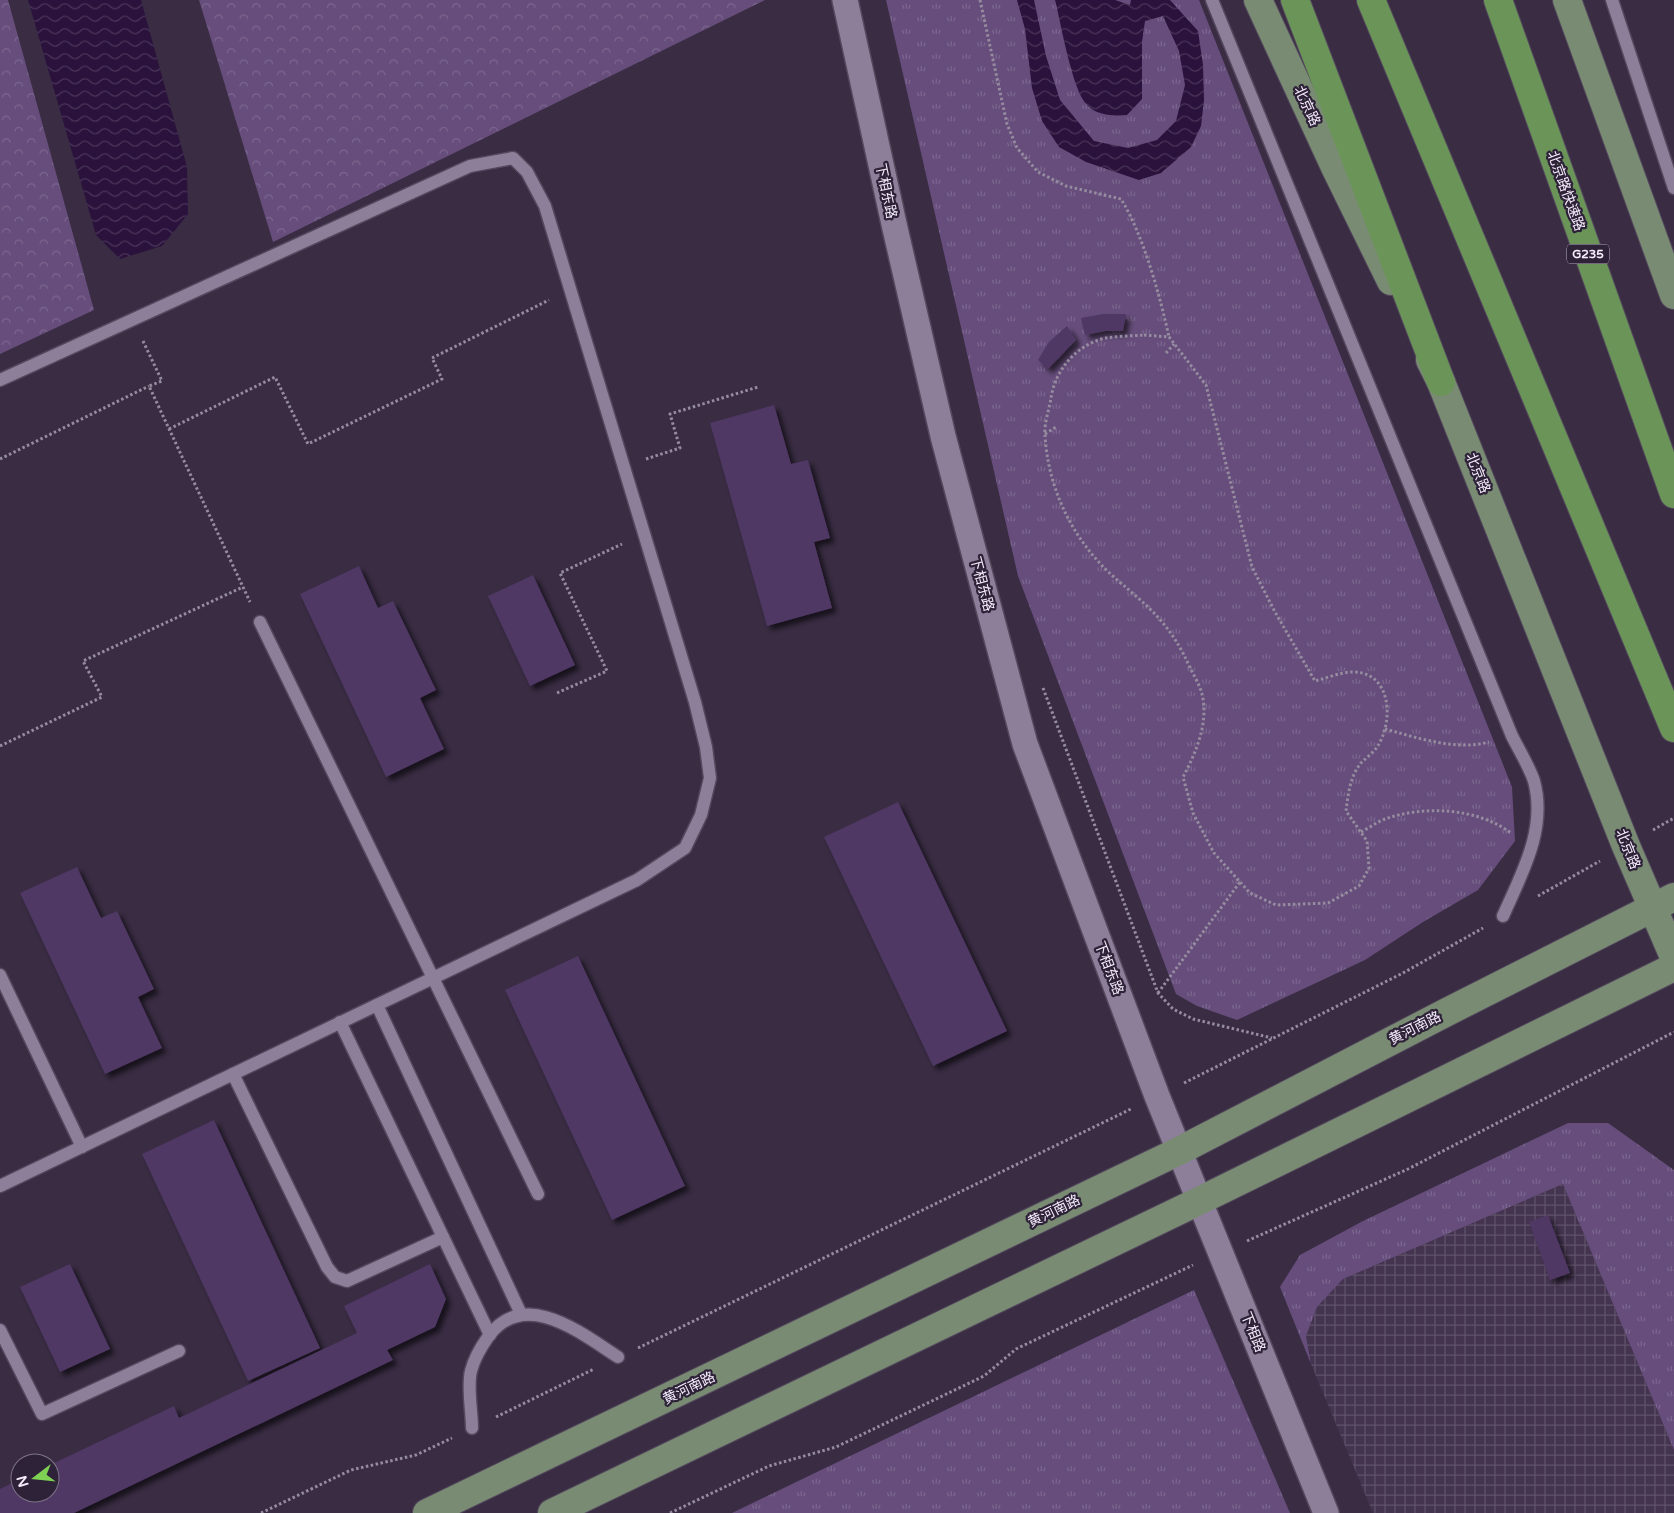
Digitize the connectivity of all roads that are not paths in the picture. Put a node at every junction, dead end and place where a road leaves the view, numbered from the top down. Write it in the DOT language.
graph roads {
  1 [pos="845,0"];
  2 [pos="1212,0"];
  3 [pos="1258,0"];
  4 [pos="1295,0"];
  5 [pos="1371,0"];
  6 [pos="1567,0"];
  7 [pos="1612,0"];
  8 [pos="1500,7"];
  9 [pos="1674,188"];
  10 [pos="1674,295"];
  11 [pos="0,380"];
  12 [pos="1441,382"];
  13 [pos="1674,494"];
  14 [pos="260,622"];
  15 [pos="1674,728"];
  16 [pos="1663,903"];
  17 [pos="1504,916"];
  18 [pos="1674,957"];
  19 [pos="1674,967"];
  20 [pos="0,975"];
  21 [pos="433,978"];
  22 [pos="377,1005"];
  23 [pos="340,1022"];
  24 [pos="233,1074"];
  25 [pos="82,1147"];
  26 [pos="1179,1151"];
  27 [pos="0,1186"];
  28 [pos="538,1194"];
  29 [pos="1199,1201"];
  30 [pos="443,1237"];
  31 [pos="521,1314"];
  32 [pos="0,1330"];
  33 [pos="490,1334"];
  34 [pos="179,1351"];
  35 [pos="618,1357"];
  36 [pos="472,1428"];
  37 [pos="427,1513"];
  38 [pos="552,1513"];
  39 [pos="1326,1513"];
  1 -- 26 [label="street, 下相东路"];
  2 -- 17 [label="lane"];
  3 -- 12 [label="main road, 北京路"];
  4 -- 12 [label="highway"];
  5 -- 15 [label="highway"];
  6 -- 10 [label="main road"];
  7 -- 9 [label="lane"];
  8 -- 13 [label="highway, 北京路快速路 / G235"];
  11 -- 21 [label="lane"];
  12 -- 16 [label="main road, 北京路"];
  14 -- 21 [label="lane"];
  16 -- 18 [label="main road, 北京路"];
  16 -- 26 [label="main road, 黄河南路"];
  19 -- 29 [label="main road"];
  20 -- 25 [label="lane"];
  21 -- 22 [label="lane"];
  21 -- 28 [label="lane"];
  22 -- 23 [label="lane"];
  22 -- 31 [label="lane"];
  23 -- 24 [label="lane"];
  23 -- 30 [label="lane"];
  24 -- 25 [label="lane"];
  24 -- 30 [label="lane"];
  25 -- 27 [label="lane"];
  26 -- 29 [label="street, 下相路"];
  26 -- 37 [label="main road, 黄河南路"];
  29 -- 38 [label="main road"];
  29 -- 39 [label="street, 下相路"];
  30 -- 33 [label="lane"];
  31 -- 33 [label="lane"];
  31 -- 35 [label="lane"];
  32 -- 34 [label="lane"];
  33 -- 36 [label="lane"];
}
